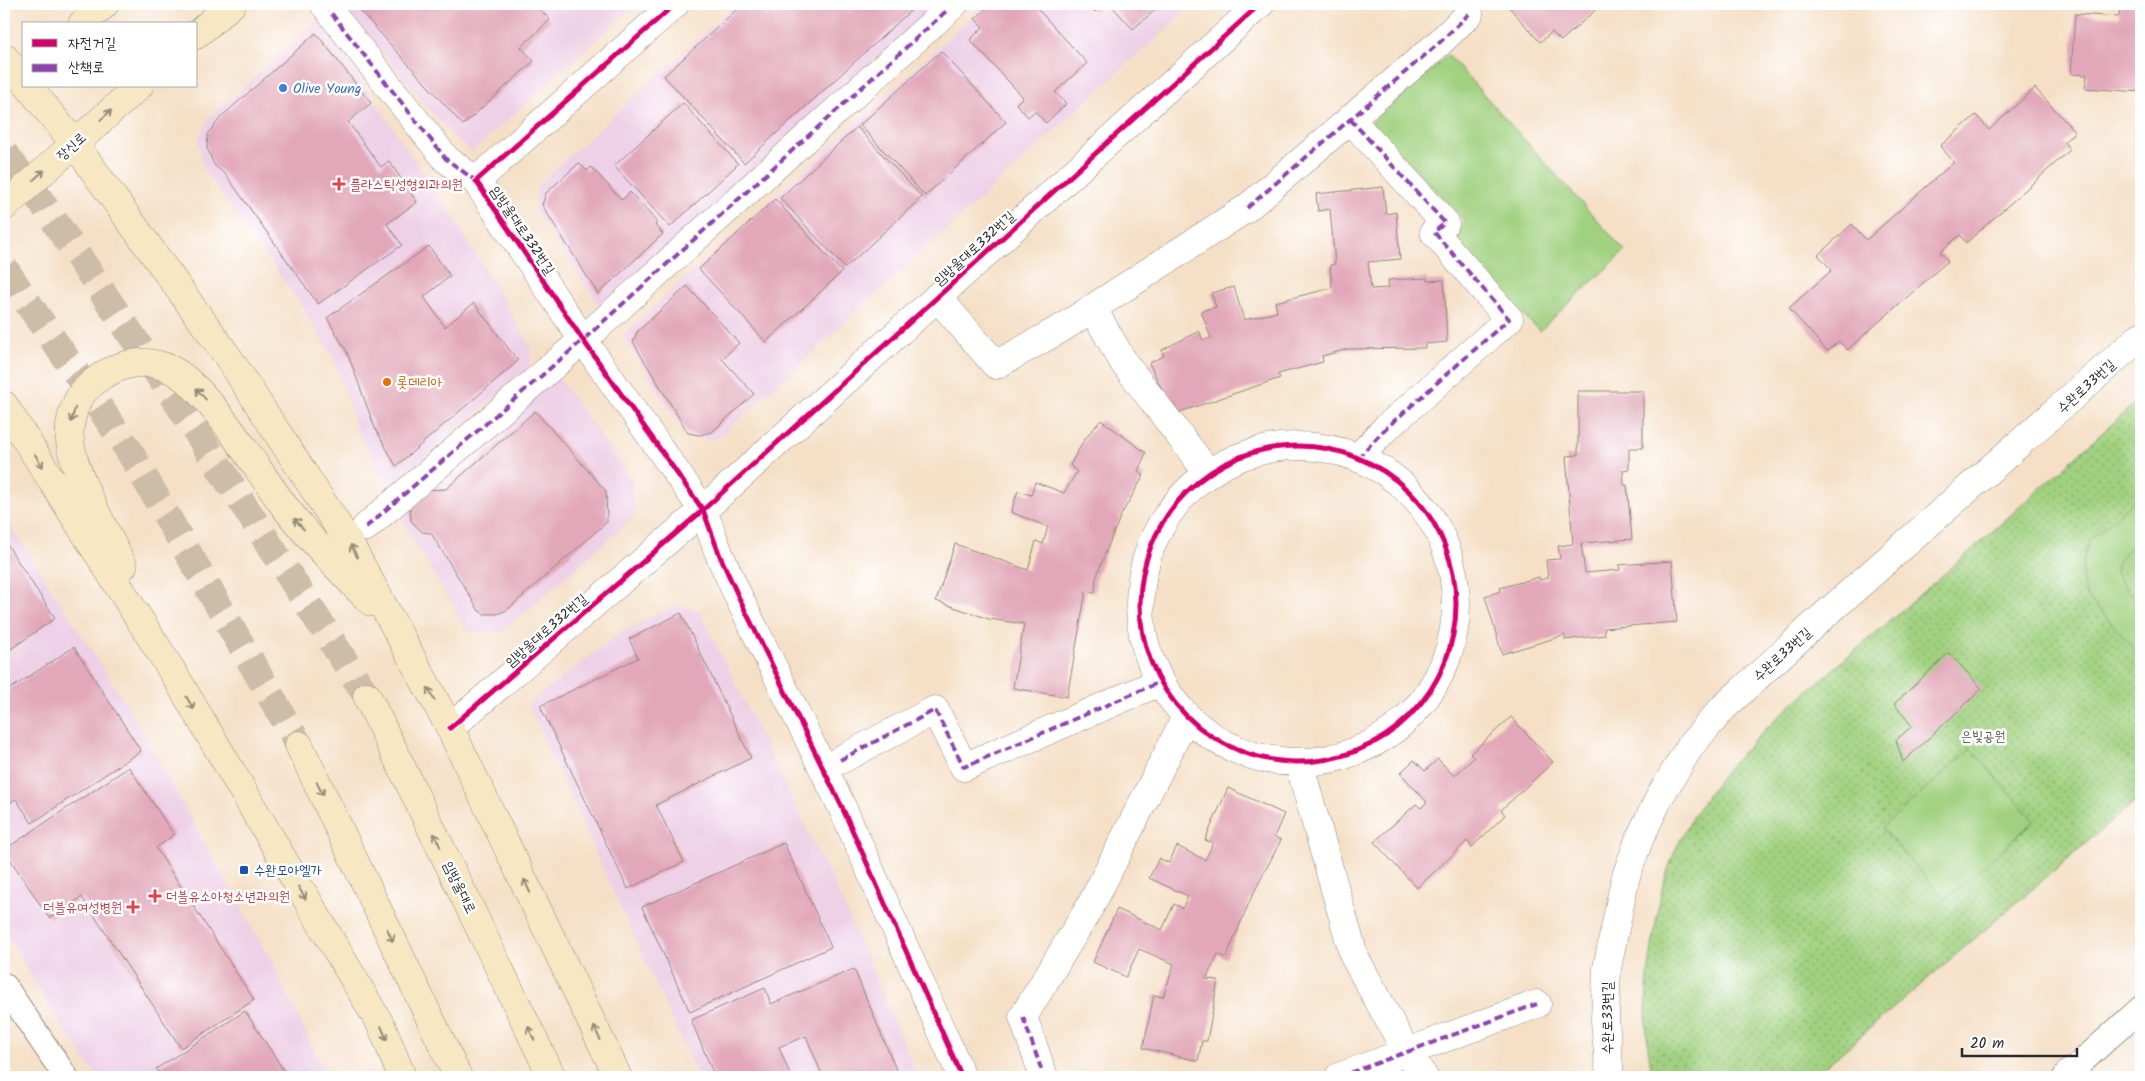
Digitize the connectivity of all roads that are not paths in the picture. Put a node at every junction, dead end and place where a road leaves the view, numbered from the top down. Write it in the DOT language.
graph roads {
  1 [pos="105,4"];
  2 [pos="232,4"];
  3 [pos="324,4"];
  4 [pos="675,4"];
  5 [pos="954,4"];
  6 [pos="1260,4"];
  7 [pos="1469,14"];
  8 [pos="84,22"];
  9 [pos="198,33"];
  10 [pos="4,57"];
  11 [pos="20,83"];
  12 [pos="24,88"];
  13 [pos="137,88"];
  14 [pos="1350,119"];
  15 [pos="74,143"];
  16 [pos="476,181"];
  17 [pos="4,207"];
  18 [pos="937,297"];
  19 [pos="1093,309"];
  20 [pos="2141,336"];
  21 [pos="583,340"];
  22 [pos="4,405"];
  23 [pos="1358,458"];
  24 [pos="1209,474"];
  25 [pos="703,510"];
  26 [pos="366,527"];
  27 [pos="392,623"];
  28 [pos="174,674"];
  29 [pos="1160,682"];
  30 [pos="367,696"];
  31 [pos="1186,717"];
  32 [pos="450,728"];
  33 [pos="299,745"];
  34 [pos="840,760"];
  35 [pos="1299,763"];
  36 [pos="4,986"];
  37 [pos="1537,1004"];
  38 [pos="2141,1008"];
  39 [pos="1406,1051"];
  40 [pos="2071,1076"];
  41 [pos="66,1077"];
  42 [pos="402,1077"];
  43 [pos="458,1077"];
  44 [pos="552,1077"];
  45 [pos="618,1077"];
  46 [pos="962,1077"];
  47 [pos="1044,1077"];
  48 [pos="1339,1077"];
  49 [pos="1424,1077"];
  50 [pos="1610,1077"];
  1 -- 8 [label="main road"];
  2 -- 9 [label="main road"];
  3 -- 16 [label="street"];
  4 -- 16 [label="street, 임방울대로332번길"];
  5 -- 21 [label="street"];
  6 -- 18 [label="street, 임방울대로332번길"];
  7 -- 14 [label="street"];
  10 -- 11 [label="main road"];
  12 -- 15 [label="main road"];
  15 -- 13 [label="main road, 장신로, one-way"];
  14 -- 19 [label="street"];
  14 -- 23 [label="street"];
  17 -- 15 [label="main road, 장신로, one-way"];
  27 -- 15 [label="main road, one-way"];
  16 -- 21 [label="street, 임방울대로332번길"];
  18 -- 19 [label="street"];
  18 -- 25 [label="street, 임방울대로332번길"];
  19 -- 24 [label="street"];
  20 -- 50 [label="street, 수완로33번길"];
  21 -- 25 [label="street, 임방울대로332번길"];
  21 -- 26 [label="street"];
  22 -- 28 [label="main road, one-way"];
  23 -- 24 [label="street"];
  23 -- 35 [label="street"];
  24 -- 29 [label="street"];
  25 -- 32 [label="street, 임방울대로332번길"];
  25 -- 46 [label="street"];
  27 -- 28 [label="main road, one-way"];
  32 -- 27 [label="main road, one-way"];
  28 -- 42 [label="main road, one-way"];
  29 -- 31 [label="street"];
  29 -- 34 [label="street"];
  44 -- 30 [label="main road, 임방울대로, one-way"];
  31 -- 35 [label="street"];
  31 -- 47 [label="street"];
  45 -- 32 [label="main road, one-way"];
  33 -- 43 [label="main road, one-way"];
  35 -- 39 [label="street"];
  36 -- 41 [label="lane"];
  37 -- 39 [label="street"];
  38 -- 40 [label="lane"];
  39 -- 48 [label="street"];
  39 -- 49 [label="street"];
}
